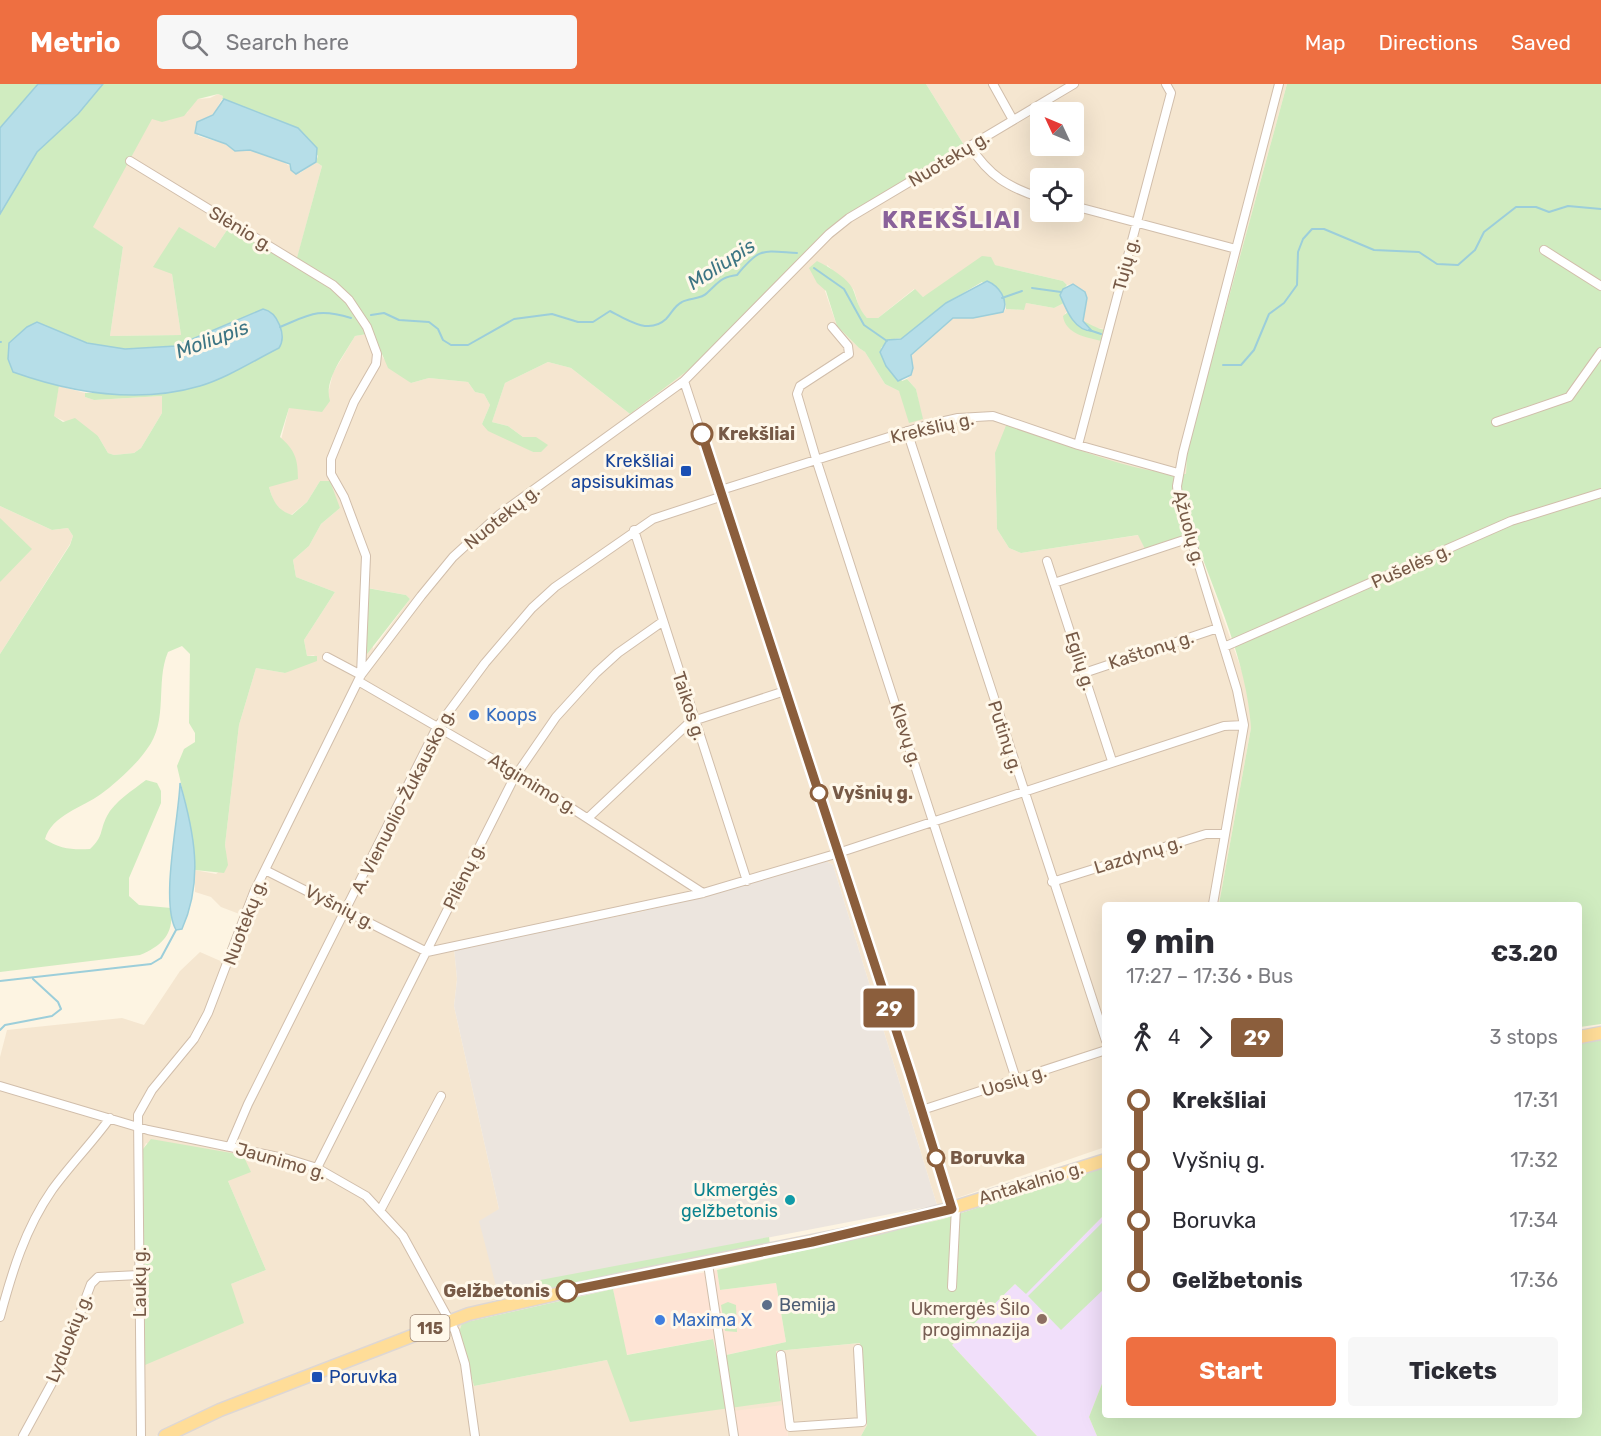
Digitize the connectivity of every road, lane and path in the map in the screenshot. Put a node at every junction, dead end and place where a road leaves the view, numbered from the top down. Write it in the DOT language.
graph roads {
  1 [pos="993,84"];
  2 [pos="1074,84"];
  3 [pos="1166,84"];
  4 [pos="1280,84"];
  5 [pos="1013,120"];
  6 [pos="970,146"];
  7 [pos="130,161"];
  8 [pos="1030,193"];
  9 [pos="1084,208"];
  10 [pos="1138,221"];
  11 [pos="1236,249"];
  12 [pos="1544,250"];
  13 [pos="1601,286"];
  14 [pos="831,327"];
  15 [pos="1601,352"];
  16 [pos="684,381"];
  17 [pos="1496,422"];
  18 [pos="907,431"];
  19 [pos="1078,445"];
  20 [pos="816,459"];
  21 [pos="1178,473"];
  22 [pos="722,493"];
  23 [pos="1601,493"];
  24 [pos="634,530"];
  25 [pos="1190,538"];
  26 [pos="1047,561"];
  27 [pos="1054,583"];
  28 [pos="662,622"];
  29 [pos="1218,628"];
  30 [pos="1224,647"];
  31 [pos="327,657"];
  32 [pos="1084,673"];
  33 [pos="360,678"];
  34 [pos="785,691"];
  35 [pos="694,720"];
  36 [pos="1244,725"];
  37 [pos="438,726"];
  38 [pos="1112,761"];
  39 [pos="518,773"];
  40 [pos="1023,792"];
  41 [pos="588,818"];
  42 [pos="933,820"];
  43 [pos="1224,834"];
  44 [pos="838,853"];
  45 [pos="265,870"];
  46 [pos="747,881"];
  47 [pos="1052,882"];
  48 [pos="704,893"];
  49 [pos="1213,902"];
  50 [pos="347,911"];
  51 [pos="427,952"];
  52 [pos="1102,1029"];
  53 [pos="1601,1033"];
  54 [pos="1582,1037"];
  55 [pos="1102,1051"];
  56 [pos="1016,1079"];
  57 [pos="0,1086"];
  58 [pos="441,1096"];
  59 [pos="922,1110"];
  60 [pos="110,1119"];
  61 [pos="138,1127"];
  62 [pos="230,1146"];
  63 [pos="1102,1161"];
  64 [pos="317,1168"];
  65 [pos="954,1208"];
  66 [pos="381,1209"];
  67 [pos="708,1264"];
  68 [pos="140,1275"];
  69 [pos="952,1287"];
  70 [pos="0,1317"];
  71 [pos="449,1320"];
  72 [pos="858,1349"];
  73 [pos="781,1355"];
  74 [pos="23,1436"];
  75 [pos="141,1436"];
  76 [pos="165,1436"];
  77 [pos="475,1436"];
  78 [pos="734,1436"];
  1 -- 5 [label="street"];
  2 -- 5 [label="street, Nuotekų g."];
  3 -- 10 [label="street, Tujų g."];
  4 -- 11 [label="street, Ąžuolų g."];
  5 -- 6 [label="street, Nuotekų g."];
  6 -- 8 [label="street"];
  6 -- 16 [label="street, Nuotekų g."];
  7 -- 33 [label="street, Slėnio g."];
  9 -- 10 [label="street"];
  10 -- 11 [label="street"];
  10 -- 19 [label="street, Tujų g."];
  11 -- 21 [label="street, Ąžuolų g."];
  12 -- 13 [label="street"];
  14 -- 20 [label="street, Klevų g."];
  15 -- 17 [label="street"];
  16 -- 22 [label="street"];
  16 -- 33 [label="street, Nuotekų g."];
  18 -- 19 [label="street, Krekšlių g."];
  18 -- 20 [label="street, Krekšlių g."];
  18 -- 40 [label="street, Putinų g."];
  19 -- 21 [label="street, Krekšlių g."];
  20 -- 22 [label="street, Krekšlių g."];
  20 -- 42 [label="street, Klevų g."];
  21 -- 25 [label="street, Ąžuolų g."];
  22 -- 24 [label="street, A. Vienuolio-Žukausko g."];
  22 -- 34 [label="street"];
  23 -- 30 [label="street, Pušelės g."];
  24 -- 28 [label="street, Taikos g."];
  24 -- 37 [label="street, A. Vienuolio-Žukausko g."];
  25 -- 27 [label="street"];
  25 -- 29 [label="street, Ąžuolų g."];
  26 -- 27 [label="street, Eglių g."];
  27 -- 32 [label="street, Eglių g."];
  28 -- 35 [label="street, Taikos g."];
  28 -- 39 [label="street, Pilėnų g."];
  29 -- 30 [label="street, Ąžuolų g."];
  29 -- 32 [label="street, Kaštonų g."];
  30 -- 36 [label="street, Ąžuolų g."];
  31 -- 33 [label="street, Atgimimo g."];
  32 -- 38 [label="street, Eglių g."];
  33 -- 37 [label="street, Atgimimo g."];
  33 -- 45 [label="street, Nuotekų g."];
  34 -- 35 [label="street"];
  34 -- 44 [label="street"];
  35 -- 41 [label="street"];
  35 -- 46 [label="street, Taikos g."];
  36 -- 38 [label="street"];
  36 -- 43 [label="street, Ąžuolų g."];
  37 -- 39 [label="street, Atgimimo g."];
  37 -- 50 [label="street, A. Vienuolio-Žukausko g."];
  38 -- 40 [label="street"];
  39 -- 41 [label="street, Atgimimo g."];
  39 -- 51 [label="street, Pilėnų g."];
  40 -- 42 [label="street"];
  40 -- 47 [label="street, Putinų g."];
  41 -- 48 [label="street, Atgimimo g."];
  42 -- 44 [label="street"];
  42 -- 56 [label="street, Klevų g."];
  43 -- 47 [label="street, Lazdynų g."];
  43 -- 49 [label="street, Ąžuolų g."];
  44 -- 46 [label="street"];
  44 -- 59 [label="street"];
  45 -- 50 [label="street, Vyšnių g."];
  45 -- 61 [label="street, Nuotekų g."];
  46 -- 48 [label="street"];
  47 -- 52 [label="street, Putinų g."];
  48 -- 51 [label="street"];
  50 -- 51 [label="street, Vyšnių g."];
  50 -- 62 [label="street, A. Vienuolio-Žukausko g."];
  51 -- 64 [label="street, Pilėnų g."];
  53 -- 54 [label="main road"];
  55 -- 56 [label="street, Uosių g."];
  56 -- 59 [label="street, Uosių g."];
  57 -- 60 [label="street, Jaunimo g."];
  58 -- 66 [label="street"];
  59 -- 65 [label="street"];
  60 -- 61 [label="street, Jaunimo g."];
  60 -- 70 [label="street"];
  61 -- 62 [label="street, Jaunimo g."];
  61 -- 68 [label="street, Laukų g."];
  62 -- 64 [label="street, Jaunimo g."];
  63 -- 65 [label="main road, Antakalnio g. / 115"];
  64 -- 66 [label="street, Jaunimo g."];
  65 -- 67 [label="main road, Antakalnio g. / 115"];
  65 -- 69 [label="street"];
  66 -- 71 [label="street, Jaunimo g."];
  67 -- 71 [label="main road, Antakalnio g. / 115"];
  67 -- 78 [label="street"];
  68 -- 74 [label="street, Lyduokių g."];
  68 -- 75 [label="street, Laukų g."];
  71 -- 76 [label="main road, Antakalnio g. / 115"];
  71 -- 77 [label="street, Jaunimo g."];
  72 -- 73 [label="street"];
}
